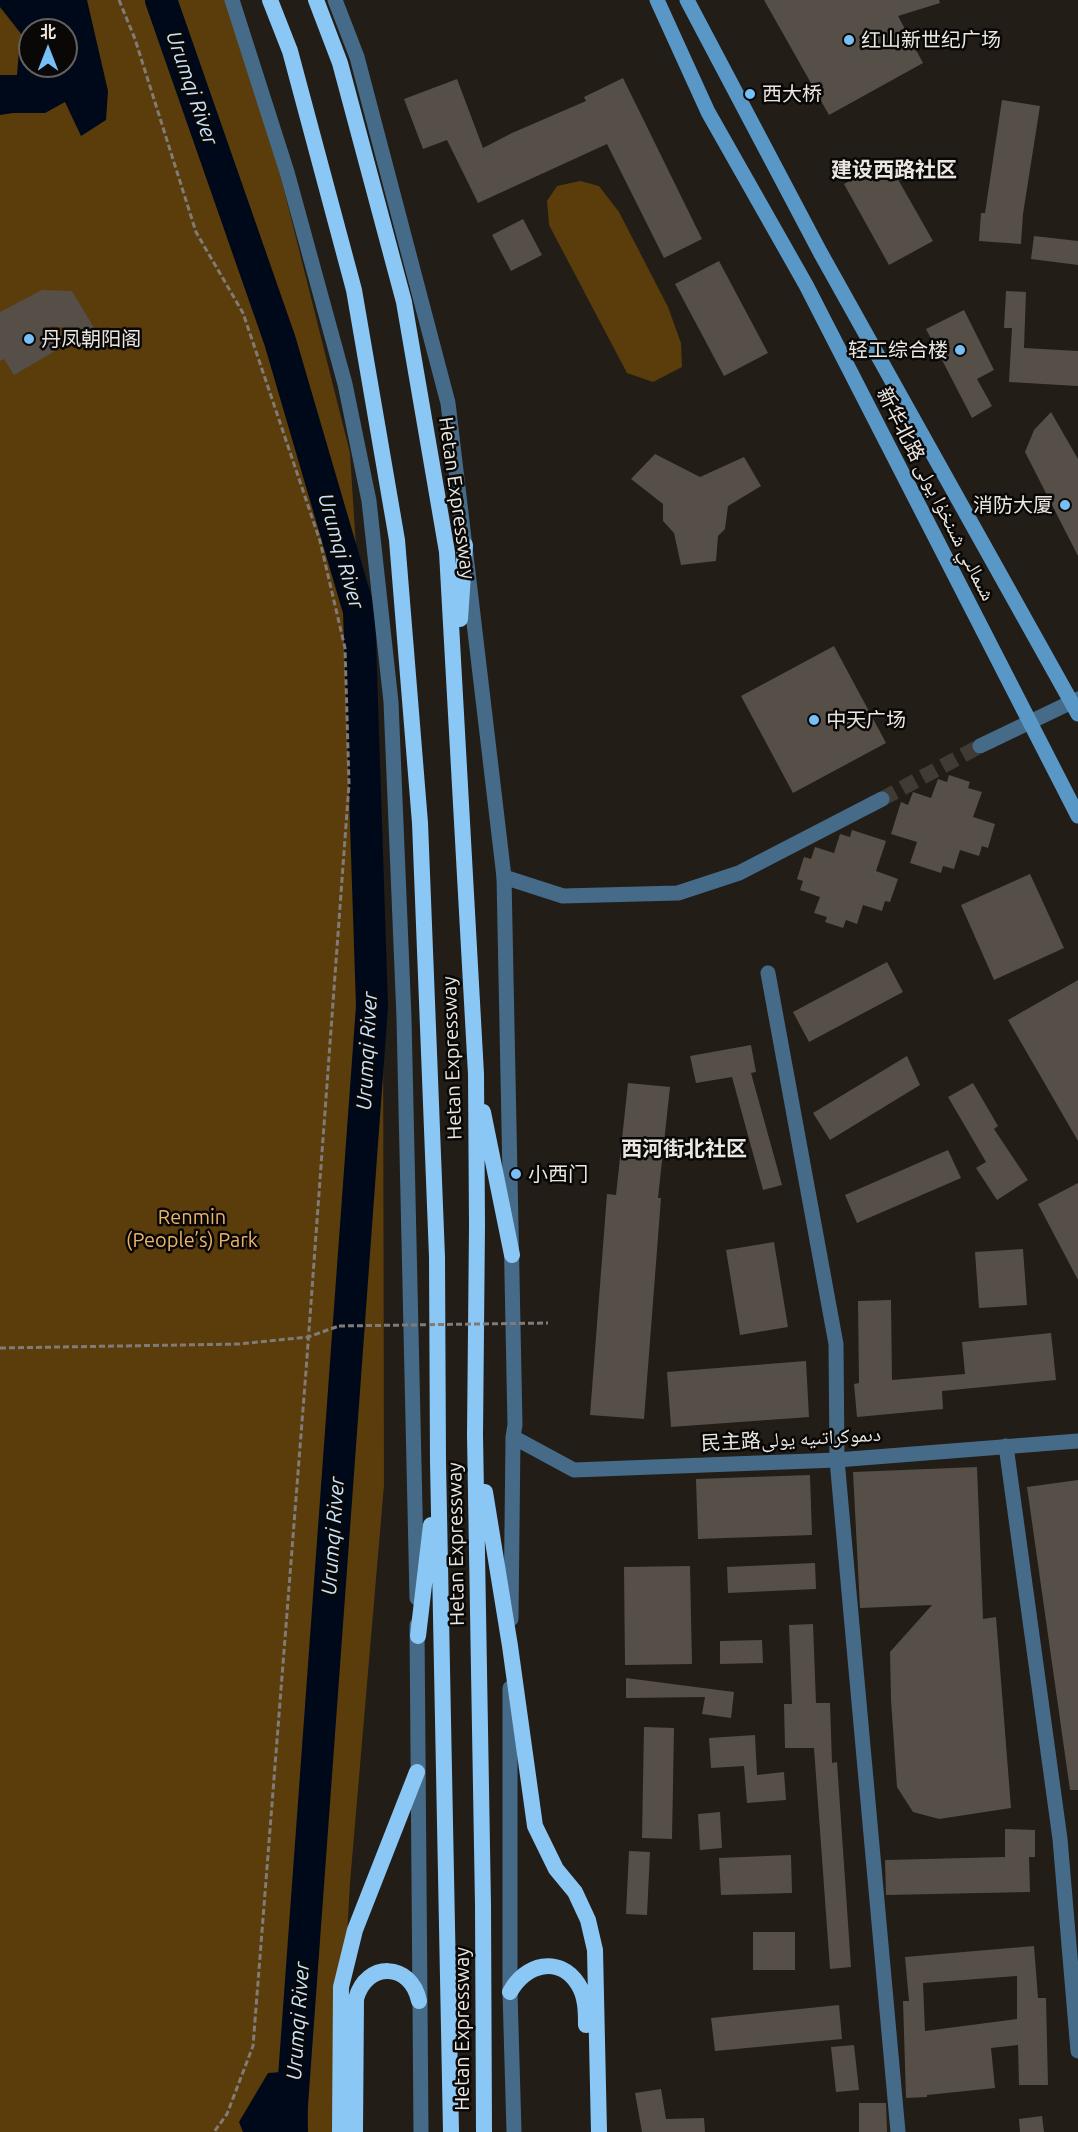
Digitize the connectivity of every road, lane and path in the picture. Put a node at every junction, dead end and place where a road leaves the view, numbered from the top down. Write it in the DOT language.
graph roads {
  1 [pos="119,0"];
  2 [pos="232,0"];
  3 [pos="270,0"];
  4 [pos="316,0"];
  5 [pos="335,0"];
  6 [pos="657,0"];
  7 [pos="687,0"];
  8 [pos="465,545"];
  9 [pos="455,689"];
  10 [pos="1076,705"];
  11 [pos="1030,724"];
  12 [pos="980,746"];
  13 [pos="882,799"];
  14 [pos="1078,816"];
  15 [pos="504,877"];
  16 [pos="768,973"];
  17 [pos="476,1074"];
  18 [pos="512,1255"];
  19 [pos="548,1323"];
  20 [pos="308,1337"];
  21 [pos="0,1348"];
  22 [pos="475,1436"];
  23 [pos="513,1437"];
  24 [pos="1078,1441"];
  25 [pos="1006,1446"];
  26 [pos="837,1460"];
  27 [pos="438,1462"];
  28 [pos="418,1636"];
  29 [pos="510,1646"];
  30 [pos="417,1772"];
  31 [pos="510,1992"];
  32 [pos="419,2001"];
  33 [pos="1078,2051"];
  34 [pos="214,2132"];
  35 [pos="340,2132"];
  36 [pos="355,2132"];
  37 [pos="421,2132"];
  38 [pos="451,2132"];
  39 [pos="484,2132"];
  40 [pos="514,2132"];
  41 [pos="589,2132"];
  42 [pos="599,2132"];
  43 [pos="898,2132"];
  1 -- 20 [label="path"];
  2 -- 28 [label="street"];
  3 -- 27 [label="highway, Hetan Expressway"];
  4 -- 9 [label="highway, Hetan Expressway"];
  5 -- 8 [label="street"];
  6 -- 11 [label="main road, 新华北路 شىمالىي شىنخۇا يولى"];
  7 -- 10 [label="main road, 新华北路 شىمالىي شىنخۇا يولى"];
  8 -- 9 [label="highway"];
  8 -- 15 [label="street"];
  9 -- 17 [label="highway, Hetan Expressway"];
  10 -- 11 [label="street"];
  11 -- 12 [label="street"];
  11 -- 14 [label="main road, 新华北路 شىمالىي شىنخۇا يولى"];
  13 -- 15 [label="street"];
  15 -- 18 [label="street"];
  16 -- 26 [label="street"];
  17 -- 18 [label="highway"];
  17 -- 22 [label="highway, Hetan Expressway"];
  18 -- 23 [label="street"];
  19 -- 20 [label="path, bridge"];
  20 -- 21 [label="path"];
  20 -- 34 [label="path"];
  22 -- 29 [label="highway"];
  22 -- 39 [label="highway, Hetan Expressway"];
  23 -- 26 [label="street, 民主路دىموكراتىيە يولى"];
  23 -- 29 [label="street"];
  24 -- 25 [label="street, 民主路دىموكراتىيە يولى"];
  25 -- 26 [label="street, 民主路دىموكراتىيە يولى"];
  25 -- 33 [label="street"];
  26 -- 43 [label="street"];
  27 -- 28 [label="highway"];
  27 -- 38 [label="highway, Hetan Expressway"];
  28 -- 30 [label="street"];
  29 -- 31 [label="street"];
  29 -- 42 [label="highway"];
  30 -- 32 [label="street"];
  30 -- 35 [label="highway"];
  31 -- 40 [label="street"];
  31 -- 41 [label="highway"];
  32 -- 36 [label="highway"];
  32 -- 37 [label="street"];
}
